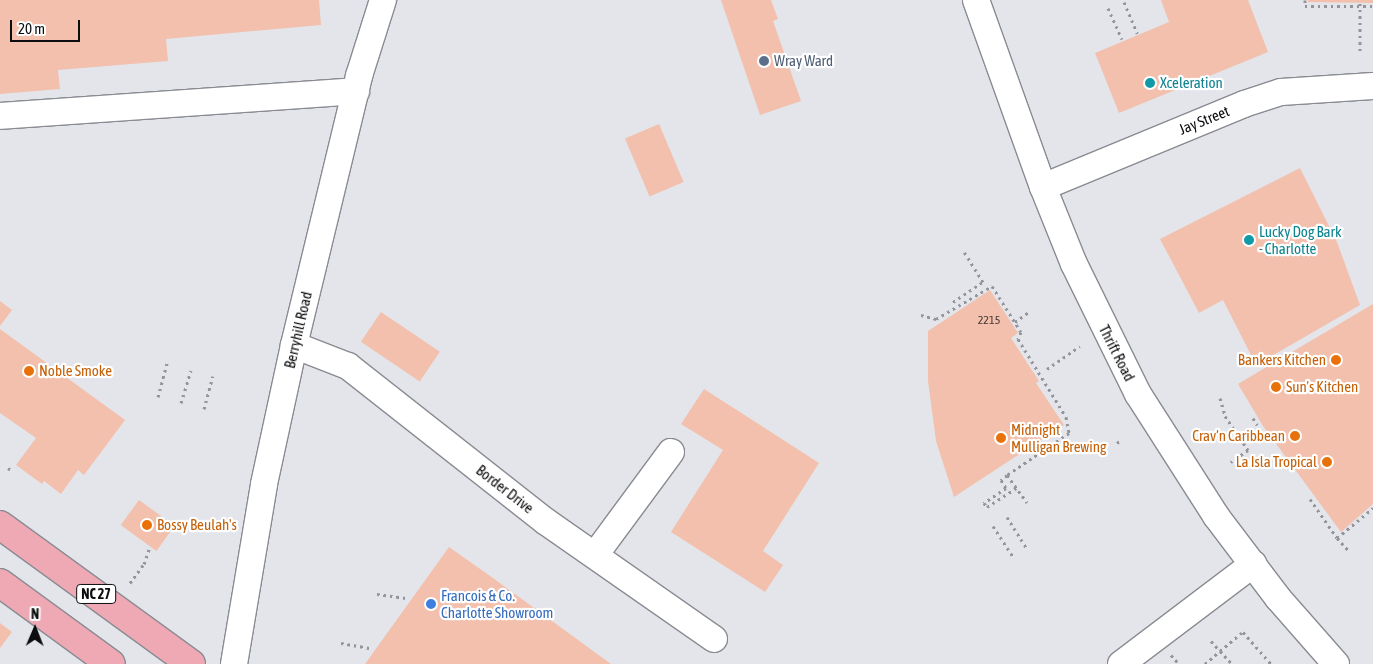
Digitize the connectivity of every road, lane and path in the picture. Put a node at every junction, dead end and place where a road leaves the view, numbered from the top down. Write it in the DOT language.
graph roads {
  1 [pos="383,0"];
  2 [pos="976,0"];
  3 [pos="1305,0"];
  4 [pos="1124,2"];
  5 [pos="1360,5"];
  6 [pos="1373,6"];
  7 [pos="1108,8"];
  8 [pos="1137,33"];
  9 [pos="1122,39"];
  10 [pos="1360,50"];
  11 [pos="1373,86"];
  12 [pos="356,90"];
  13 [pos="0,116"];
  14 [pos="1043,187"];
  15 [pos="964,252"];
  16 [pos="953,302"];
  17 [pos="1030,312"];
  18 [pos="920,314"];
  19 [pos="1015,322"];
  20 [pos="294,345"];
  21 [pos="1080,346"];
  22 [pos="167,363"];
  23 [pos="1047,369"];
  24 [pos="191,370"];
  25 [pos="213,376"];
  26 [pos="158,397"];
  27 [pos="1220,398"];
  28 [pos="181,403"];
  29 [pos="204,409"];
  30 [pos="1253,418"];
  31 [pos="1257,425"];
  32 [pos="1121,440"];
  33 [pos="1117,443"];
  34 [pos="671,452"];
  35 [pos="1230,462"];
  36 [pos="1007,476"];
  37 [pos="1016,488"];
  38 [pos="1310,499"];
  39 [pos="1027,503"];
  40 [pos="1373,508"];
  41 [pos="1007,517"];
  42 [pos="0,525"];
  43 [pos="993,526"];
  44 [pos="1336,538"];
  45 [pos="150,547"];
  46 [pos="1026,548"];
  47 [pos="1349,551"];
  48 [pos="595,556"];
  49 [pos="1013,557"];
  50 [pos="1253,564"];
  51 [pos="0,583"];
  52 [pos="130,583"];
  53 [pos="377,594"];
  54 [pos="406,598"];
  55 [pos="714,639"];
  56 [pos="1211,641"];
  57 [pos="341,643"];
  58 [pos="370,648"];
  59 [pos="1220,651"];
  60 [pos="111,664"];
  61 [pos="191,664"];
  62 [pos="234,664"];
  63 [pos="1121,664"];
  64 [pos="1205,664"];
  65 [pos="1232,664"];
  66 [pos="1271,664"];
  67 [pos="1336,664"];
  1 -- 12 [label="street, Berryhill Road"];
  2 -- 14 [label="street, Thrift Road"];
  3 -- 5 [label="path"];
  4 -- 8 [label="path"];
  5 -- 6 [label="path"];
  5 -- 10 [label="path"];
  7 -- 9 [label="path"];
  11 -- 14 [label="street, Jay Street"];
  12 -- 13 [label="street"];
  12 -- 20 [label="street, Berryhill Road"];
  14 -- 50 [label="street, Thrift Road"];
  15 -- 16 [label="path"];
  17 -- 19 [label="path"];
  18 -- 19 [label="path"];
  19 -- 36 [label="path"];
  20 -- 48 [label="street, Border Drive"];
  20 -- 62 [label="street, Berryhill Road"];
  21 -- 23 [label="path"];
  22 -- 26 [label="path"];
  24 -- 28 [label="path"];
  25 -- 29 [label="path"];
  27 -- 35 [label="path"];
  30 -- 31 [label="path"];
  32 -- 33 [label="path"];
  34 -- 48 [label="street"];
  36 -- 37 [label="path"];
  36 -- 37 [label="path"];
  37 -- 39 [label="path"];
  38 -- 44 [label="path"];
  40 -- 44 [label="path"];
  41 -- 46 [label="path"];
  42 -- 61 [label="main road, NC 27"];
  43 -- 49 [label="path"];
  44 -- 47 [label="path"];
  45 -- 52 [label="path"];
  48 -- 55 [label="street, Border Drive"];
  50 -- 63 [label="street"];
  50 -- 67 [label="street, Thrift Road"];
  51 -- 60 [label="main road"];
  53 -- 54 [label="path"];
  56 -- 59 [label="path"];
  57 -- 58 [label="path"];
  59 -- 64 [label="path"];
  59 -- 65 [label="path"];
  59 -- 66 [label="path"];
}
